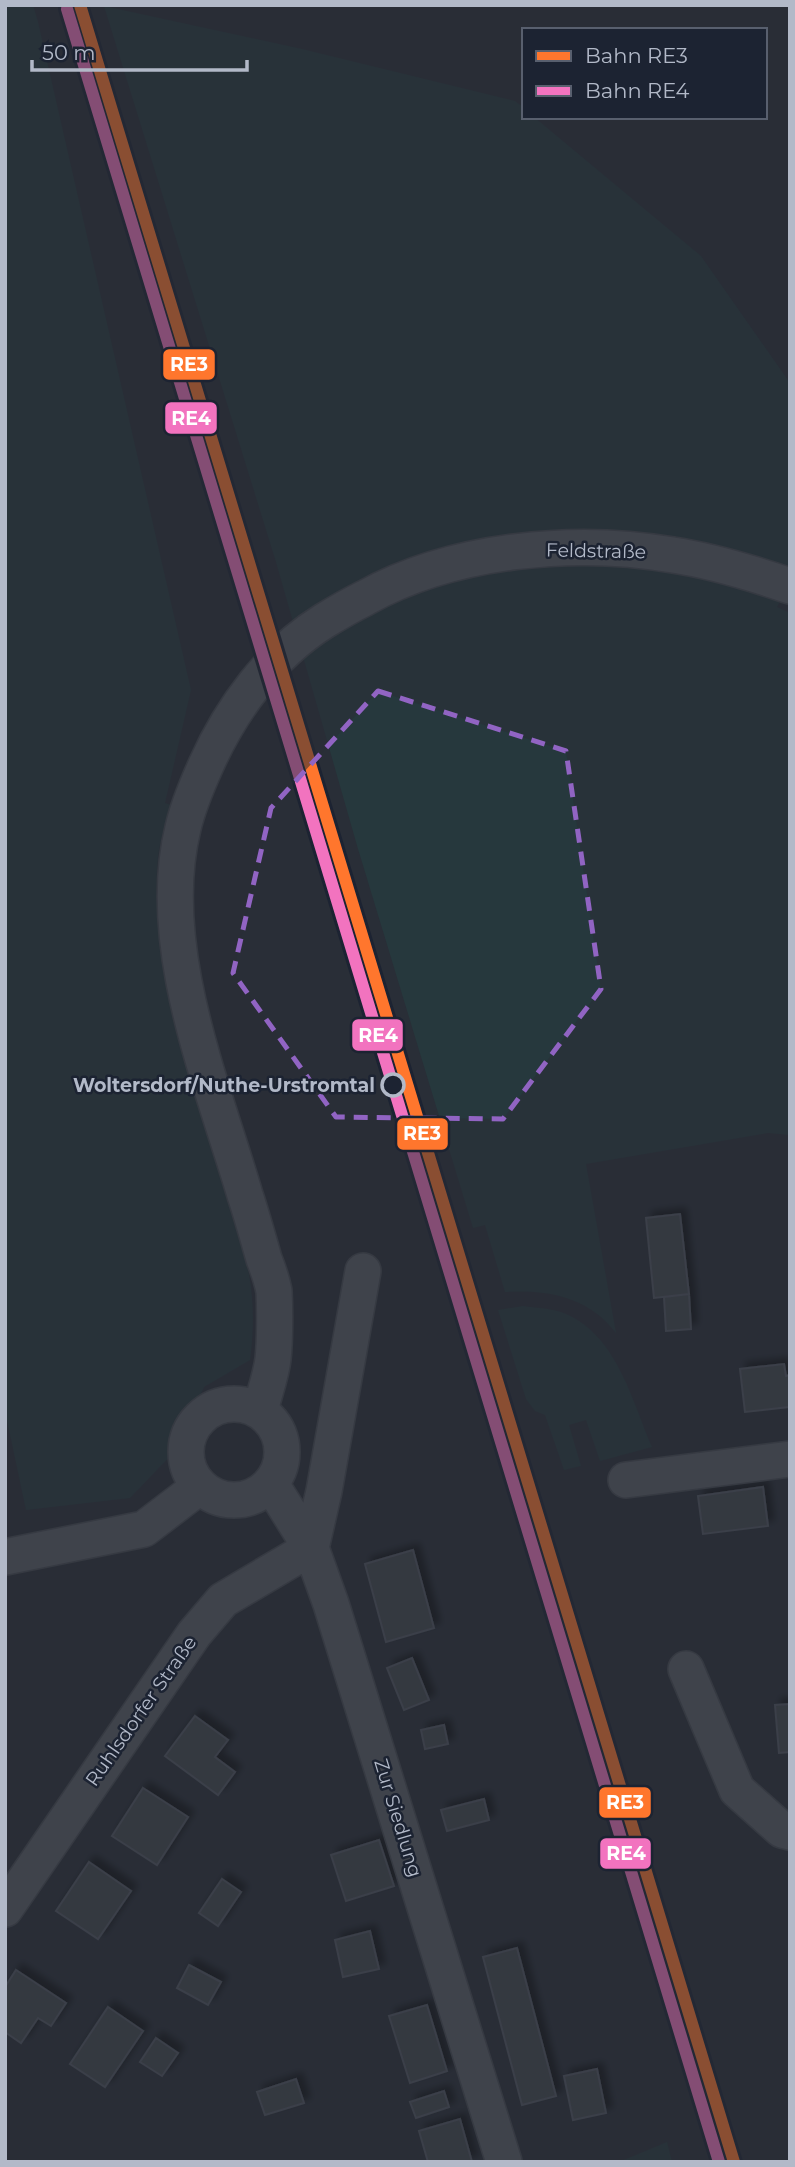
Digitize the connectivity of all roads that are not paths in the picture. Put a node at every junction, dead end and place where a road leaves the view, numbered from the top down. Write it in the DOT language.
graph roads {
  1 [pos="790,586"];
  2 [pos="363,1271"];
  3 [pos="260,1411"];
  4 [pos="790,1459"];
  5 [pos="626,1480"];
  6 [pos="271,1484"];
  7 [pos="199,1487"];
  8 [pos="311,1548"];
  9 [pos="5,1558"];
  10 [pos="686,1669"];
  11 [pos="790,1832"];
  12 [pos="5,1909"];
  13 [pos="504,2162"];
  1 -- 3 [label="street, Feldstraße"];
  2 -- 8 [label="street"];
  3 -- 6 [label="street"];
  3 -- 7 [label="street"];
  4 -- 5 [label="street"];
  6 -- 7 [label="street"];
  6 -- 8 [label="street, Zur Siedlung"];
  7 -- 9 [label="street"];
  8 -- 12 [label="street, Ruhlsdorfer Straße"];
  8 -- 13 [label="street, Zur Siedlung"];
  10 -- 11 [label="street"];
}
